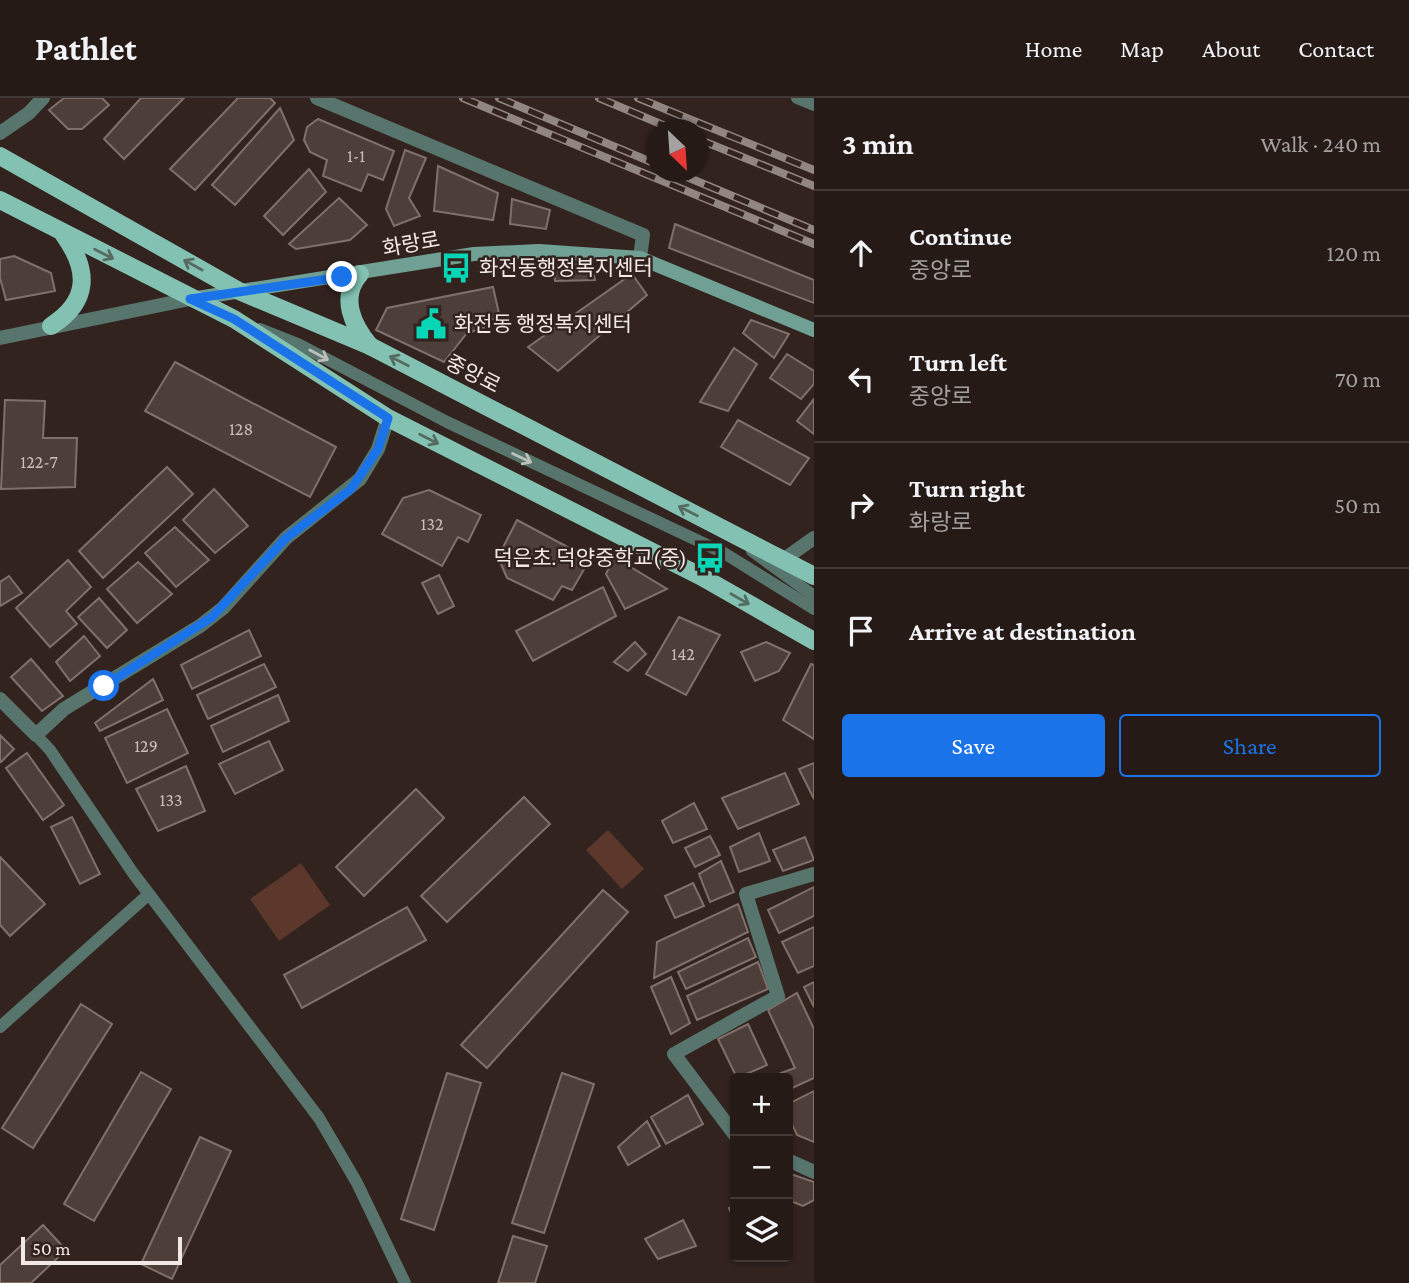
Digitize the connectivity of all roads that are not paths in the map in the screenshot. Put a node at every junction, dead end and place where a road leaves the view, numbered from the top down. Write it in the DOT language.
graph roads {
  1 [pos="43,98"];
  2 [pos="317,98"];
  3 [pos="797,98"];
  4 [pos="814,105"];
  5 [pos="0,132"];
  6 [pos="0,156"];
  7 [pos="0,200"];
  8 [pos="62,232"];
  9 [pos="640,258"];
  10 [pos="360,274"];
  11 [pos="239,291"];
  12 [pos="190,299"];
  13 [pos="234,319"];
  14 [pos="51,326"];
  15 [pos="814,330"];
  16 [pos="0,338"];
  17 [pos="370,346"];
  18 [pos="388,418"];
  19 [pos="718,527"];
  20 [pos="814,538"];
  21 [pos="783,560"];
  22 [pos="814,576"];
  23 [pos="814,596"];
  24 [pos="814,609"];
  25 [pos="814,641"];
  26 [pos="0,699"];
  27 [pos="36,735"];
  28 [pos="814,874"];
  29 [pos="149,894"];
  30 [pos="0,1027"];
  31 [pos="730,1128"];
  32 [pos="793,1162"];
  33 [pos="814,1172"];
  34 [pos="405,1283"];
  1 -- 5 [label="street"];
  2 -- 9 [label="street"];
  3 -- 4 [label="lane"];
  11 -- 6 [label="main road, 중앙로, one-way"];
  7 -- 8 [label="main road"];
  8 -- 12 [label="main road, one-way"];
  8 -- 14 [label="main road"];
  9 -- 10 [label="main road, 화랑로"];
  9 -- 15 [label="main road, 화랑로"];
  10 -- 11 [label="main road, 화랑로"];
  10 -- 17 [label="main road"];
  11 -- 12 [label="main road, 화랑로"];
  11 -- 17 [label="main road, 중앙로"];
  12 -- 13 [label="main road"];
  12 -- 14 [label="street"];
  13 -- 18 [label="main road"];
  13 -- 24 [label="lane, one-way"];
  14 -- 16 [label="street"];
  19 -- 17 [label="main road, 중앙로, one-way"];
  18 -- 25 [label="main road, one-way"];
  18 -- 27 [label="street"];
  19 -- 21 [label="main road, 중앙로"];
  19 -- 23 [label="lane"];
  20 -- 21 [label="street"];
  21 -- 22 [label="main road, 중앙로"];
  26 -- 27 [label="street"];
  27 -- 29 [label="lane"];
  28 -- 31 [label="street"];
  29 -- 30 [label="lane"];
  29 -- 34 [label="lane"];
  32 -- 33 [label="street"];
}
